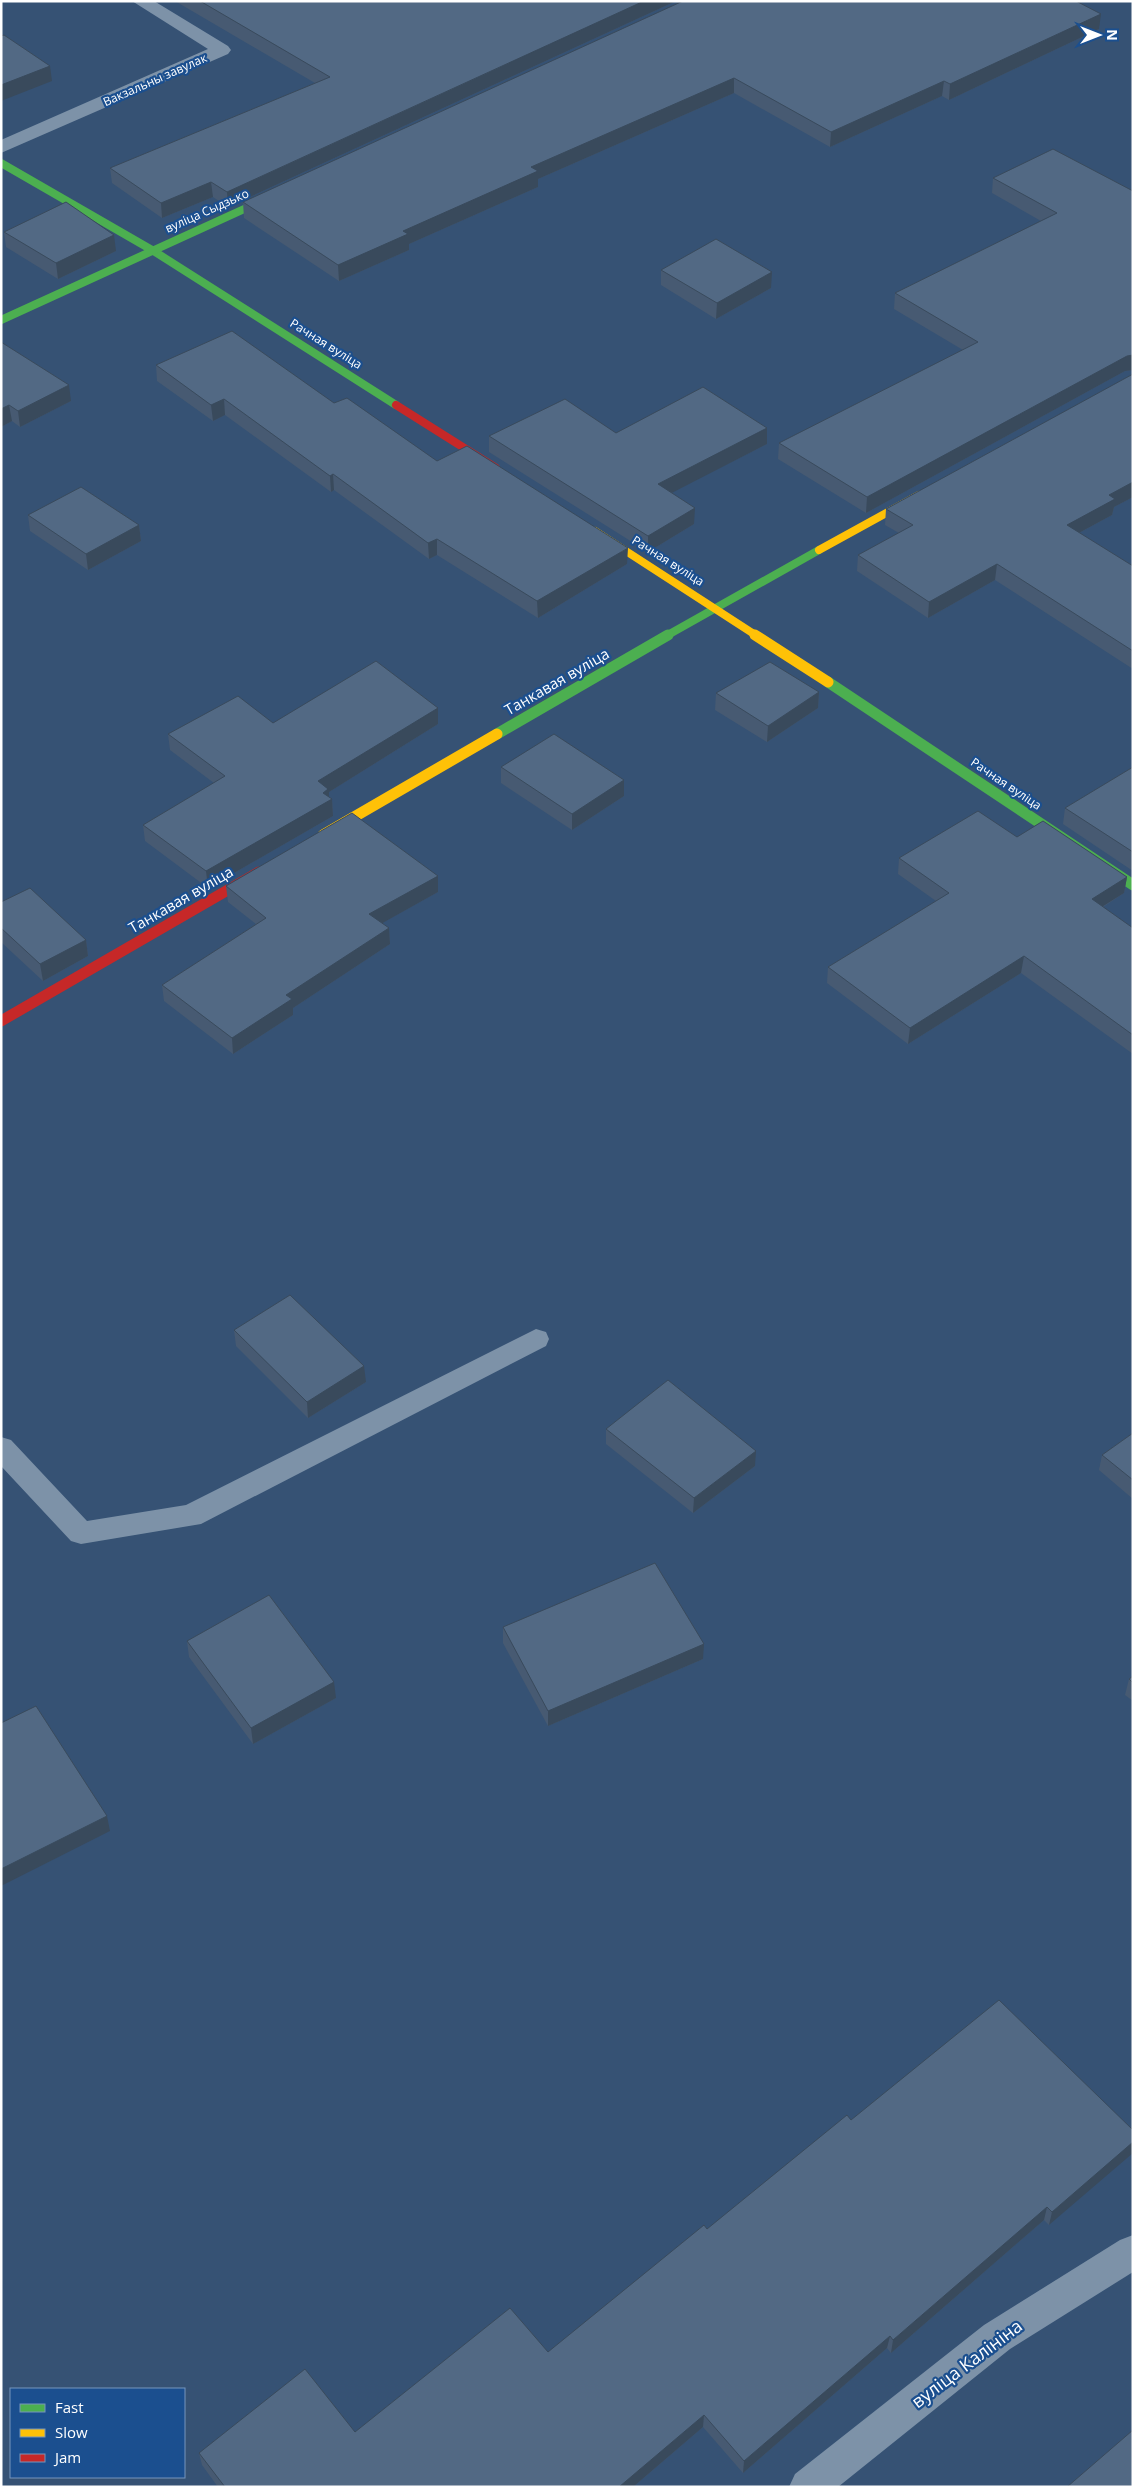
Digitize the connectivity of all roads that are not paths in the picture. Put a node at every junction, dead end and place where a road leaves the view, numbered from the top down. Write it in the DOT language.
graph roads {
  1 [pos="140,1"];
  2 [pos="1,148"];
  3 [pos="1,163"];
  4 [pos="287,190"];
  5 [pos="152,250"];
  6 [pos="1,320"];
  7 [pos="505,474"];
  8 [pos="933,487"];
  9 [pos="581,522"];
  10 [pos="715,607"];
  11 [pos="311,842"];
  12 [pos="268,867"];
  13 [pos="1133,885"];
  14 [pos="1,1021"];
  15 [pos="536,1339"];
  16 [pos="1,1448"];
  17 [pos="1133,2252"];
  18 [pos="808,2487"];
  1 -- 2 [label="street, Вакзальны завулак"];
  3 -- 5 [label="street, Рачная вуліца"];
  4 -- 5 [label="street, вуліца Сыдзько"];
  5 -- 6 [label="street, вуліца Сыдзько"];
  5 -- 7 [label="street, Рачная вуліца"];
  8 -- 10 [label="street, Танкавая вуліца"];
  9 -- 10 [label="street, Рачная вуліца"];
  10 -- 11 [label="street, Танкавая вуліца"];
  10 -- 13 [label="street, Рачная вуліца"];
  12 -- 14 [label="street, Танкавая вуліца"];
  15 -- 16 [label="lane"];
  17 -- 18 [label="street, вуліца Калініна"];
}
